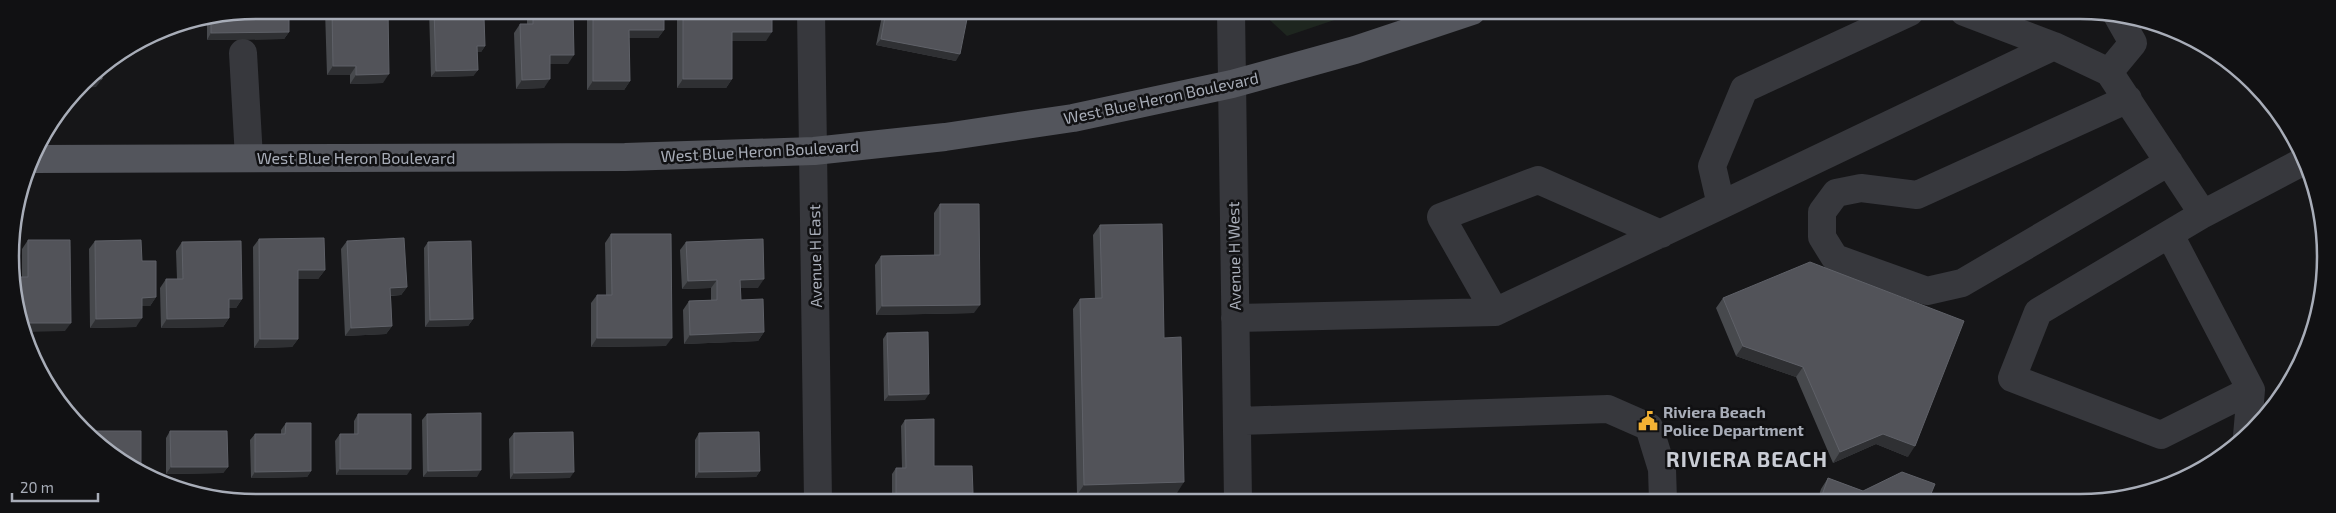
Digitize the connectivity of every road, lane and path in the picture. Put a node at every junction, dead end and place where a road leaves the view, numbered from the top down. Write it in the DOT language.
graph roads {
  1 [pos="811,19"];
  2 [pos="1231,19"];
  3 [pos="1448,19"];
  4 [pos="1895,19"];
  5 [pos="1983,19"];
  6 [pos="2121,22"];
  7 [pos="2054,46"];
  8 [pos="243,53"];
  9 [pos="2109,72"];
  10 [pos="1232,84"];
  11 [pos="2128,99"];
  12 [pos="814,151"];
  13 [pos="249,158"];
  14 [pos="40,159"];
  15 [pos="2170,162"];
  16 [pos="2298,164"];
  17 [pos="1721,205"];
  18 [pos="2203,214"];
  19 [pos="1661,234"];
  20 [pos="2170,235"];
  21 [pos="1495,312"];
  22 [pos="1235,318"];
  23 [pos="2251,390"];
  24 [pos="1237,421"];
  25 [pos="2248,425"];
  26 [pos="818,494"];
  27 [pos="1238,494"];
  28 [pos="1663,494"];
  1 -- 12 [label="street, Avenue H East"];
  2 -- 10 [label="street, Avenue H West"];
  3 -- 10 [label="main road, West Blue Heron Boulevard"];
  4 -- 17 [label="street"];
  5 -- 7 [label="street"];
  6 -- 9 [label="street"];
  7 -- 9 [label="street"];
  7 -- 17 [label="street"];
  8 -- 13 [label="street"];
  9 -- 11 [label="street"];
  10 -- 12 [label="main road, West Blue Heron Boulevard"];
  10 -- 22 [label="street, Avenue H West"];
  11 -- 15 [label="street"];
  11 -- 15 [label="street"];
  12 -- 13 [label="main road, West Blue Heron Boulevard"];
  12 -- 26 [label="street, Avenue H East"];
  13 -- 14 [label="main road, West Blue Heron Boulevard"];
  15 -- 18 [label="street"];
  16 -- 18 [label="street"];
  17 -- 19 [label="street"];
  18 -- 20 [label="street"];
  19 -- 21 [label="street"];
  19 -- 21 [label="street"];
  20 -- 23 [label="street"];
  20 -- 23 [label="street"];
  21 -- 22 [label="street"];
  22 -- 24 [label="street, Avenue H West"];
  23 -- 25 [label="street"];
  24 -- 27 [label="street, Avenue H West"];
  24 -- 28 [label="street"];
}
